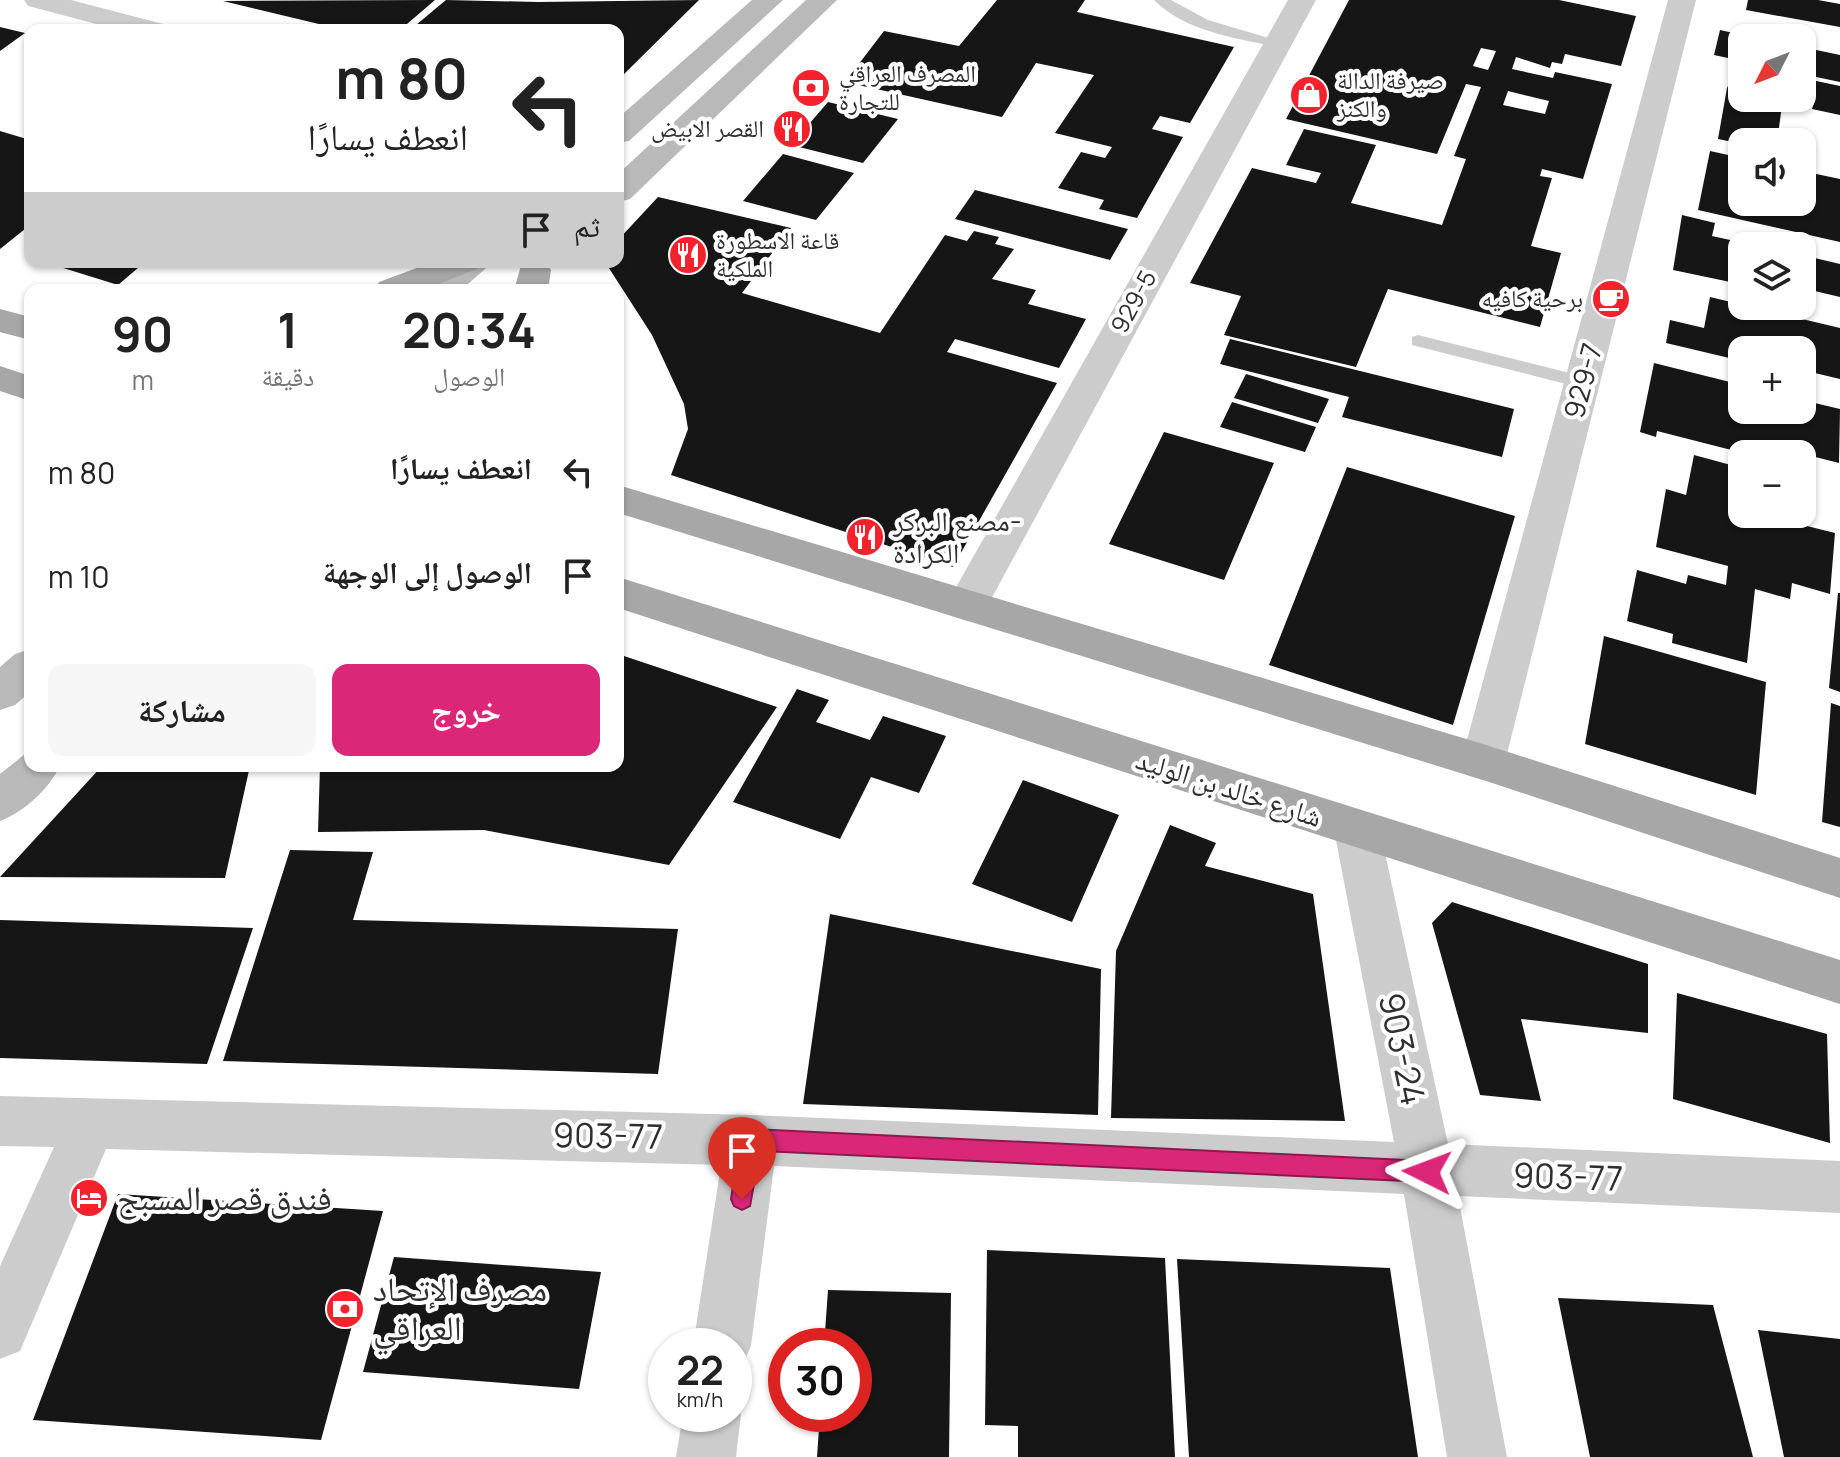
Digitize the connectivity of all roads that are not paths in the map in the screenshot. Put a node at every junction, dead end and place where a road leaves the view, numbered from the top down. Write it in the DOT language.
graph roads {
  1 [pos="38,0"];
  2 [pos="769,0"];
  3 [pos="823,0"];
  4 [pos="1161,0"];
  5 [pos="1302,0"];
  6 [pos="1682,0"];
  7 [pos="130,24"];
  8 [pos="1278,43"];
  9 [pos="624,129"];
  10 [pos="624,186"];
  11 [pos="449,268"];
  12 [pos="468,268"];
  13 [pos="407,284"];
  14 [pos="447,284"];
  15 [pos="0,320"];
  16 [pos="24,327"];
  17 [pos="1418,341"];
  18 [pos="1582,382"];
  19 [pos="624,501"];
  20 [pos="624,594"];
  21 [pos="967,605"];
  22 [pos="24,671"];
  23 [pos="0,693"];
  24 [pos="1483,762"];
  25 [pos="32,772"];
  26 [pos="0,802"];
  27 [pos="1357,830"];
  28 [pos="1840,878"];
  29 [pos="1840,982"];
  30 [pos="0,1121"];
  31 [pos="91,1123"];
  32 [pos="751,1140"];
  33 [pos="1427,1172"];
  34 [pos="1840,1187"];
  35 [pos="725,1328"];
  36 [pos="0,1331"];
  37 [pos="709,1432"];
  38 [pos="706,1457"];
  39 [pos="1477,1457"];
  1 -- 7 [label="street"];
  2 -- 9 [label="street"];
  3 -- 10 [label="street"];
  4 -- 8 [label="lane"];
  5 -- 8 [label="street, 929-5"];
  6 -- 18 [label="street, 929-7"];
  8 -- 21 [label="street, 929-5"];
  11 -- 13 [label="main road"];
  12 -- 14 [label="street"];
  15 -- 16 [label="main road"];
  17 -- 18 [label="lane"];
  18 -- 24 [label="street, 929-7"];
  19 -- 21 [label="main road"];
  20 -- 27 [label="main road, شارع خالد بن الوليد"];
  21 -- 24 [label="main road"];
  22 -- 23 [label="street"];
  24 -- 28 [label="main road"];
  25 -- 26 [label="street"];
  27 -- 29 [label="main road, شارع خالد بن الوليد"];
  27 -- 33 [label="street, 903-24"];
  30 -- 31 [label="street, 903-77"];
  31 -- 32 [label="street, 903-77"];
  31 -- 36 [label="street"];
  32 -- 33 [label="street, 903-77"];
  32 -- 35 [label="street"];
  33 -- 34 [label="street, 903-77"];
  33 -- 39 [label="street, 903-24"];
  37 -- 38 [label="street"];
}
